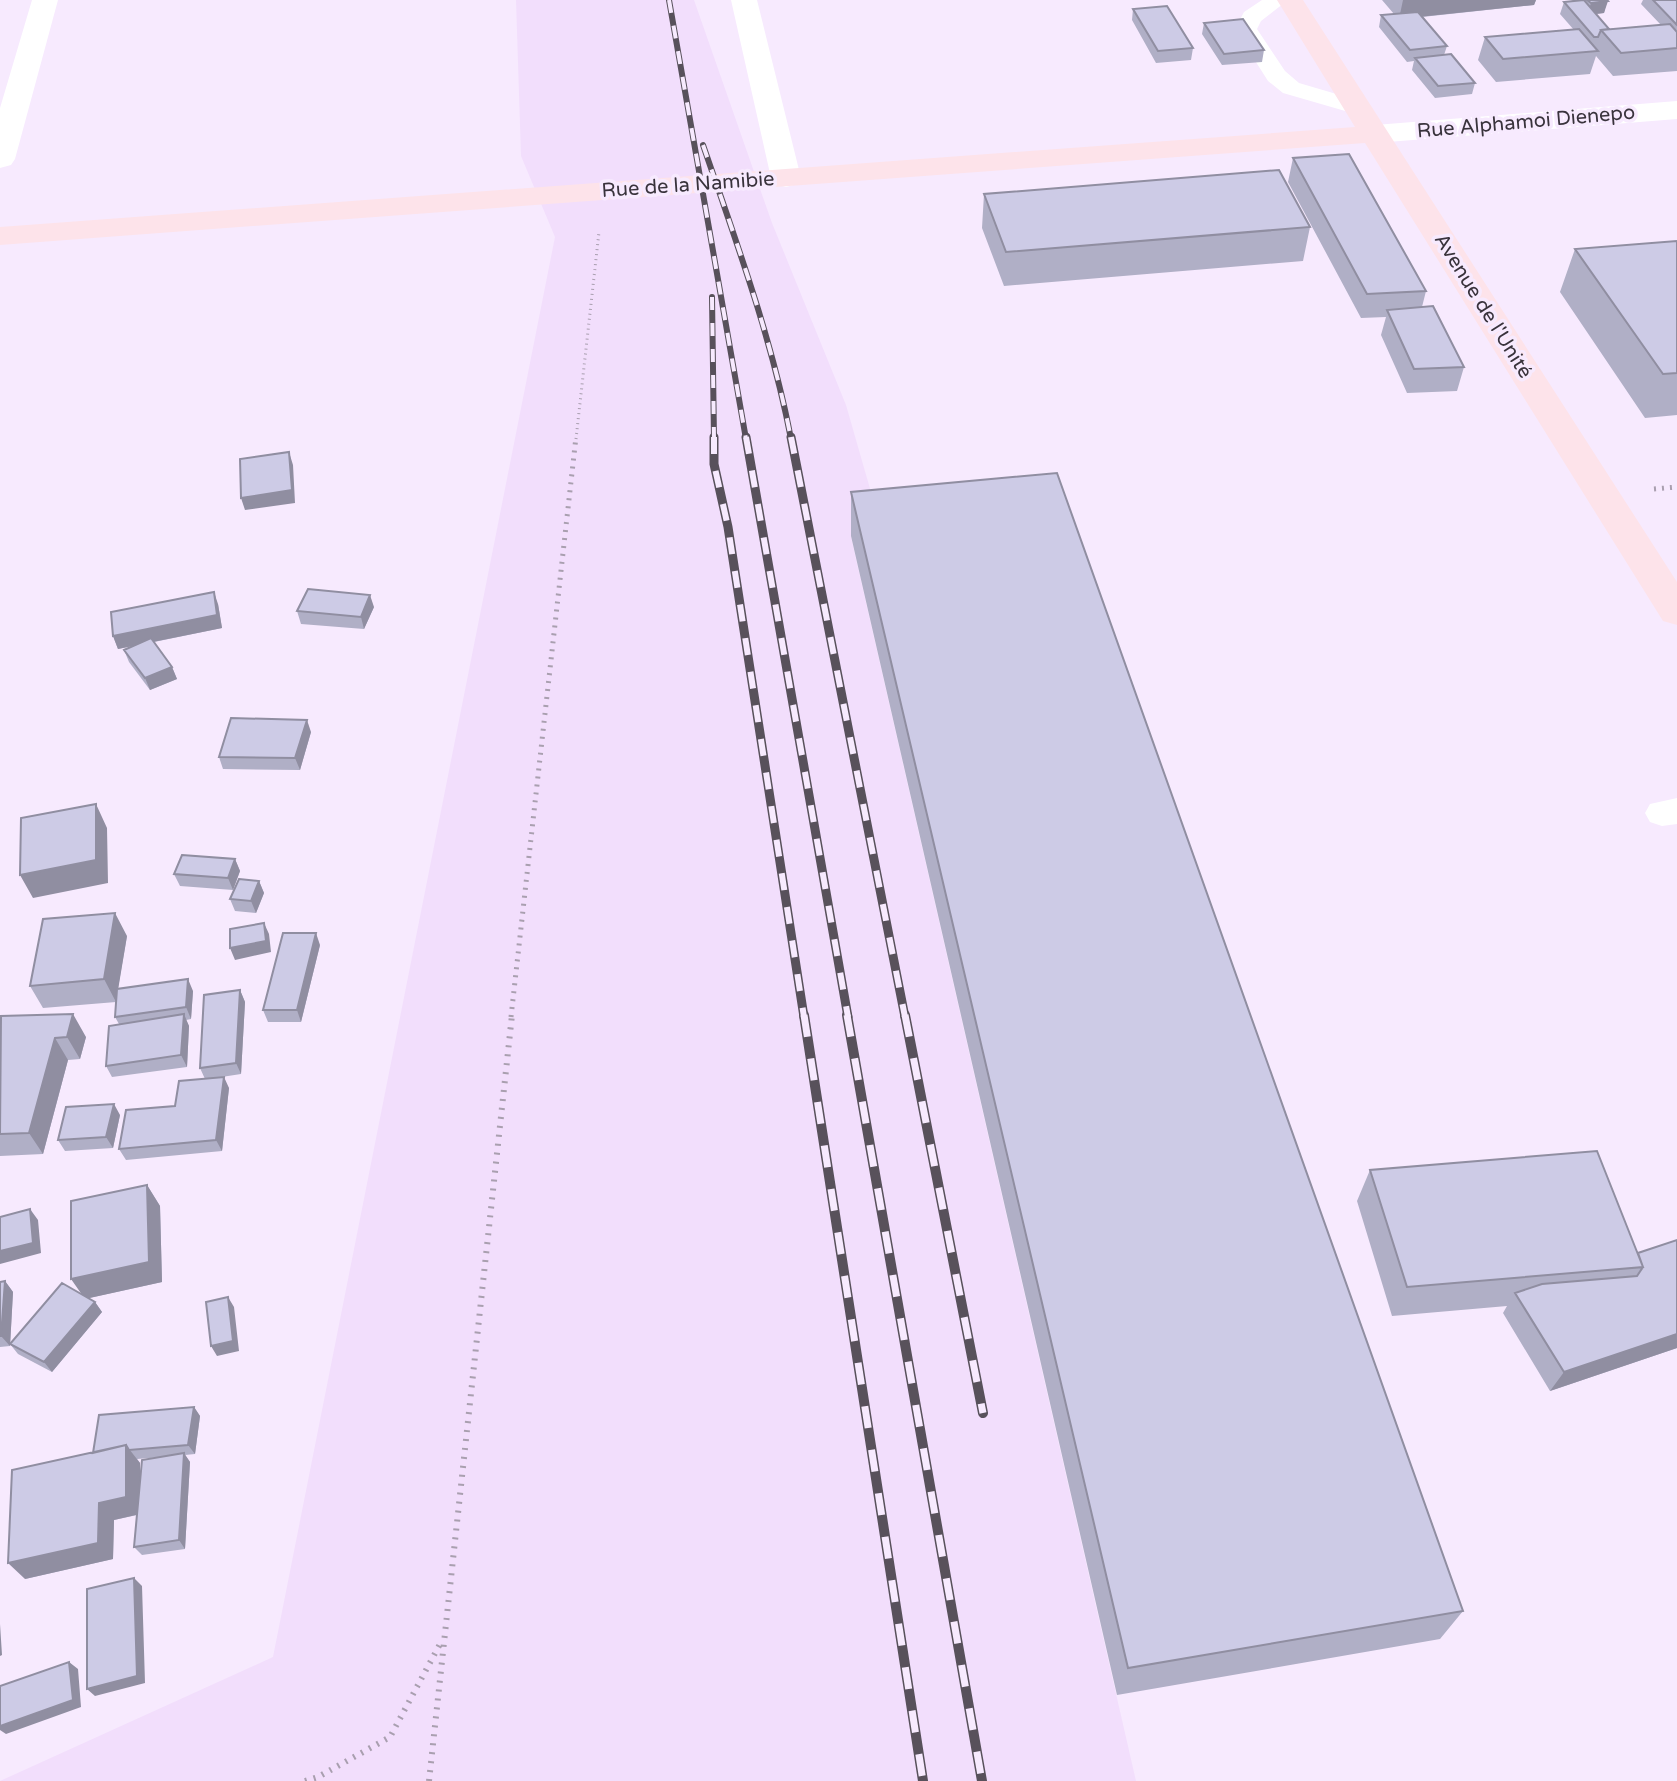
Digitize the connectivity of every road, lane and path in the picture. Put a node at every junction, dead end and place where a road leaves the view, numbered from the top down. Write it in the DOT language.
graph roads {
  1 [pos="45,0"];
  2 [pos="744,0"];
  3 [pos="1277,0"];
  4 [pos="1290,0"];
  5 [pos="31,51"];
  6 [pos="0,53"];
  7 [pos="1677,110"];
  8 [pos="1367,121"];
  9 [pos="0,159"];
  10 [pos="786,178"];
  11 [pos="603,191"];
  12 [pos="0,236"];
  13 [pos="1677,612"];
  14 [pos="442,1639"];
  15 [pos="305,1781"];
  16 [pos="429,1781"];
  1 -- 5 [label="street"];
  2 -- 10 [label="street"];
  3 -- 8 [label="lane"];
  4 -- 8 [label="street, Avenue de l'Unité"];
  5 -- 6 [label="street"];
  5 -- 9 [label="street"];
  7 -- 8 [label="street, Rue Alphamoi Dienepo"];
  8 -- 10 [label="street, Rue de la Namibie"];
  8 -- 13 [label="street, Avenue de l'Unité"];
  10 -- 11 [label="street, Rue de la Namibie"];
  11 -- 12 [label="street, Rue de la Namibie"];
  11 -- 14 [label="path"];
  14 -- 15 [label="path"];
  14 -- 16 [label="path"];
}
